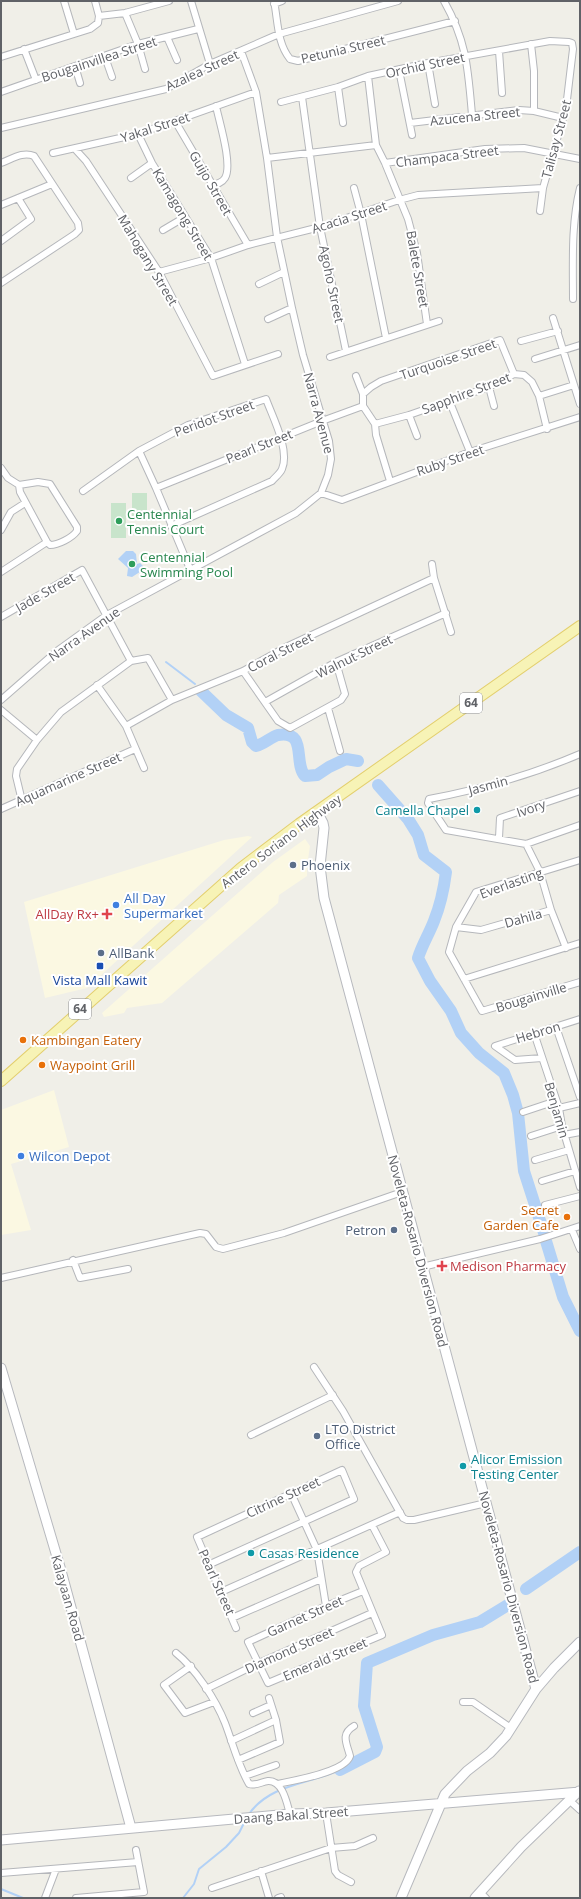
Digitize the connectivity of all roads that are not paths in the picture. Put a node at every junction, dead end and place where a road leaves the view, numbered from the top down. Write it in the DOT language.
graph roads {
  1 [pos="64,1"];
  2 [pos="94,1"];
  3 [pos="169,1"];
  4 [pos="191,1"];
  5 [pos="282,1"];
  6 [pos="398,1"];
  7 [pos="444,1"];
  8 [pos="274,3"];
  9 [pos="125,13"];
  10 [pos="99,16"];
  11 [pos="455,21"];
  12 [pos="198,29"];
  13 [pos="74,34"];
  14 [pos="279,34"];
  15 [pos="167,37"];
  16 [pos="138,44"];
  17 [pos="531,44"];
  18 [pos="572,44"];
  19 [pos="24,49"];
  20 [pos="499,51"];
  21 [pos="242,52"];
  22 [pos="466,56"];
  23 [pos="1,57"];
  24 [pos="105,57"];
  25 [pos="177,60"];
  26 [pos="428,63"];
  27 [pos="210,64"];
  28 [pos="75,66"];
  29 [pos="145,69"];
  30 [pos="399,70"];
  31 [pos="368,76"];
  32 [pos="112,77"];
  33 [pos="36,80"];
  34 [pos="80,83"];
  35 [pos="338,87"];
  36 [pos="1,92"];
  37 [pos="256,92"];
  38 [pos="502,94"];
  39 [pos="302,97"];
  40 [pos="281,102"];
  41 [pos="435,104"];
  42 [pos="216,106"];
  43 [pos="534,111"];
  44 [pos="472,115"];
  45 [pos="563,118"];
  46 [pos="175,121"];
  47 [pos="343,123"];
  48 [pos="410,123"];
  49 [pos="1,128"];
  50 [pos="138,134"];
  51 [pos="412,136"];
  52 [pos="376,146"];
  53 [pos="75,149"];
  54 [pos="310,152"];
  55 [pos="53,153"];
  56 [pos="552,153"];
  57 [pos="267,158"];
  58 [pos="580,159"];
  59 [pos="1,163"];
  60 [pos="152,163"];
  61 [pos="385,163"];
  62 [pos="132,178"];
  63 [pos="52,184"];
  64 [pos="212,185"];
  65 [pos="354,188"];
  66 [pos="543,188"];
  67 [pos="580,188"];
  68 [pos="18,198"];
  69 [pos="399,200"];
  70 [pos="578,201"];
  71 [pos="1,205"];
  72 [pos="540,211"];
  73 [pos="361,214"];
  74 [pos="185,217"];
  75 [pos="320,227"];
  76 [pos="163,230"];
  77 [pos="577,234"];
  78 [pos="277,237"];
  79 [pos="1,240"];
  80 [pos="248,245"];
  81 [pos="211,258"];
  82 [pos="159,272"];
  83 [pos="284,272"];
  84 [pos="580,275"];
  85 [pos="573,277"];
  86 [pos="1,283"];
  87 [pos="259,284"];
  88 [pos="573,299"];
  89 [pos="292,308"];
  90 [pos="553,318"];
  91 [pos="268,319"];
  92 [pos="439,321"];
  93 [pos="428,324"];
  94 [pos="558,331"];
  95 [pos="386,338"];
  96 [pos="521,341"];
  97 [pos="580,346"];
  98 [pos="564,350"];
  99 [pos="346,351"];
  100 [pos="278,354"];
  101 [pos="330,357"];
  102 [pos="535,359"];
  103 [pos="245,364"];
  104 [pos="514,374"];
  105 [pos="356,376"];
  106 [pos="574,385"];
  107 [pos="489,387"];
  108 [pos="363,394"];
  109 [pos="539,396"];
  110 [pos="449,400"];
  111 [pos="580,404"];
  112 [pos="363,406"];
  113 [pos="494,406"];
  114 [pos="409,415"];
  115 [pos="580,417"];
  116 [pos="322,421"];
  117 [pos="375,424"];
  118 [pos="547,428"];
  119 [pos="418,436"];
  120 [pos="280,438"];
  121 [pos="138,451"];
  122 [pos="470,452"];
  123 [pos="1,468"];
  124 [pos="8,478"];
  125 [pos="390,481"];
  126 [pos="1,482"];
  127 [pos="19,485"];
  128 [pos="156,488"];
  129 [pos="83,491"];
  130 [pos="321,493"];
  131 [pos="25,503"];
  132 [pos="171,526"];
  133 [pos="1,530"];
  134 [pos="47,542"];
  135 [pos="432,564"];
  136 [pos="190,570"];
  137 [pos="1,572"];
  138 [pos="434,578"];
  139 [pos="446,613"];
  140 [pos="107,615"];
  141 [pos="1,618"];
  142 [pos="580,626"];
  143 [pos="451,632"];
  144 [pos="131,661"];
  145 [pos="336,662"];
  146 [pos="243,671"];
  147 [pos="97,685"];
  148 [pos="1,700"];
  149 [pos="172,700"];
  150 [pos="265,702"];
  151 [pos="328,708"];
  152 [pos="1,710"];
  153 [pos="126,726"];
  154 [pos="36,740"];
  155 [pos="135,749"];
  156 [pos="340,751"];
  157 [pos="580,754"];
  158 [pos="144,768"];
  159 [pos="580,791"];
  160 [pos="22,801"];
  161 [pos="1,809"];
  162 [pos="317,812"];
  163 [pos="580,826"];
  164 [pos="499,838"];
  165 [pos="526,844"];
  166 [pos="580,860"];
  167 [pos="540,872"];
  168 [pos="551,910"];
  169 [pos="456,926"];
  170 [pos="580,943"];
  171 [pos="566,948"];
  172 [pos="464,979"];
  173 [pos="580,982"];
  174 [pos="482,1011"];
  175 [pos="580,1019"];
  176 [pos="556,1027"];
  177 [pos="534,1033"];
  178 [pos="542,1058"];
  179 [pos="1,1080"];
  180 [pos="580,1097"];
  181 [pos="556,1101"];
  182 [pos="580,1103"];
  183 [pos="558,1108"];
  184 [pos="523,1112"];
  185 [pos="562,1126"];
  186 [pos="580,1132"];
  187 [pos="564,1135"];
  188 [pos="531,1136"];
  189 [pos="569,1150"];
  190 [pos="535,1160"];
  191 [pos="575,1171"];
  192 [pos="542,1181"];
  193 [pos="580,1187"];
  194 [pos="402,1192"];
  195 [pos="580,1196"];
  196 [pos="545,1205"];
  197 [pos="580,1226"];
  198 [pos="572,1230"];
  199 [pos="580,1248"];
  200 [pos="73,1260"];
  201 [pos="422,1267"];
  202 [pos="128,1269"];
  203 [pos="1,1278"];
  204 [pos="314,1366"];
  205 [pos="1,1368"];
  206 [pos="333,1395"];
  207 [pos="251,1435"];
  208 [pos="291,1493"];
  209 [pos="486,1503"];
  210 [pos="400,1512"];
  211 [pos="303,1520"];
  212 [pos="372,1525"];
  213 [pos="197,1537"];
  214 [pos="317,1550"];
  215 [pos="208,1565"];
  216 [pos="321,1579"];
  217 [pos="363,1591"];
  218 [pos="221,1592"];
  219 [pos="326,1606"];
  220 [pos="372,1613"];
  221 [pos="232,1618"];
  222 [pos="236,1628"];
  223 [pos="580,1642"];
  224 [pos="176,1653"];
  225 [pos="259,1663"];
  226 [pos="191,1666"];
  227 [pos="206,1689"];
  228 [pos="536,1689"];
  229 [pos="214,1702"];
  230 [pos="463,1702"];
  231 [pos="253,1713"];
  232 [pos="276,1720"];
  233 [pos="354,1726"];
  234 [pos="511,1728"];
  235 [pos="231,1741"];
  236 [pos="238,1760"];
  237 [pos="276,1765"];
  238 [pos="245,1776"];
  239 [pos="278,1785"];
  240 [pos="579,1791"];
  241 [pos="569,1800"];
  242 [pos="441,1803"];
  243 [pos="580,1810"];
  244 [pos="326,1813"];
  245 [pos="290,1814"];
  246 [pos="131,1828"];
  247 [pos="373,1838"];
  248 [pos="1,1840"];
  249 [pos="331,1848"];
  250 [pos="136,1850"];
  251 [pos="138,1862"];
  252 [pos="56,1869"];
  253 [pos="261,1871"];
  254 [pos="1,1873"];
  255 [pos="351,1882"];
  256 [pos="212,1888"];
  257 [pos="480,1896"];
  258 [pos="46,1897"];
  259 [pos="76,1898"];
  260 [pos="268,1898"];
  261 [pos="401,1898"];
  1 -- 13 [label="street"];
  2 -- 10 [label="street"];
  3 -- 9 [label="street"];
  4 -- 12 [label="street"];
  5 -- 8 [label="street"];
  6 -- 14 [label="street, Azalea Street"];
  7 -- 11 [label="street"];
  8 -- 14 [label="street, Petunia Street"];
  9 -- 10 [label="street"];
  9 -- 16 [label="street"];
  10 -- 13 [label="street"];
  11 -- 14 [label="street, Petunia Street"];
  11 -- 22 [label="street"];
  12 -- 15 [label="street, Bougainvillea Street"];
  12 -- 27 [label="street"];
  13 -- 19 [label="street"];
  14 -- 21 [label="street, Azalea Street"];
  15 -- 16 [label="street, Bougainvillea Street"];
  15 -- 25 [label="street"];
  16 -- 24 [label="street, Bougainvillea Street"];
  16 -- 29 [label="street"];
  17 -- 18 [label="street, Orchid Street"];
  17 -- 20 [label="street, Orchid Street"];
  17 -- 43 [label="street"];
  18 -- 45 [label="street, Talisay Street"];
  19 -- 23 [label="street"];
  19 -- 33 [label="street"];
  20 -- 22 [label="street, Orchid Street"];
  20 -- 38 [label="street"];
  21 -- 27 [label="street, Azalea Street"];
  21 -- 37 [label="street, Narra Avenue"];
  22 -- 26 [label="street, Orchid Street"];
  22 -- 44 [label="street"];
  24 -- 28 [label="street, Bougainvillea Street"];
  24 -- 32 [label="street"];
  26 -- 30 [label="street, Orchid Street"];
  26 -- 41 [label="street"];
  27 -- 49 [label="street, Azalea Street"];
  28 -- 33 [label="street, Bougainvillea Street"];
  28 -- 34 [label="street"];
  30 -- 31 [label="street, Orchid Street"];
  30 -- 48 [label="street"];
  31 -- 35 [label="street, Orchid Street"];
  31 -- 52 [label="street, Balete Street"];
  33 -- 36 [label="street, Bougainvillea Street"];
  35 -- 39 [label="street, Orchid Street"];
  35 -- 47 [label="street"];
  37 -- 42 [label="street, Yakal Street"];
  37 -- 57 [label="street, Narra Avenue"];
  39 -- 40 [label="street, Orchid Street"];
  39 -- 54 [label="street, Agoho Street"];
  42 -- 46 [label="street, Yakal Street"];
  42 -- 64 [label="street"];
  43 -- 44 [label="street, Azucena Street"];
  43 -- 45 [label="street, Azucena Street"];
  44 -- 48 [label="street, Azucena Street"];
  45 -- 56 [label="street, Talisay Street"];
  46 -- 50 [label="street, Yakal Street"];
  46 -- 64 [label="street, Guijo Street"];
  48 -- 51 [label="street"];
  50 -- 53 [label="street, Yakal Street"];
  50 -- 60 [label="street, Kamagong Street"];
  52 -- 54 [label="street"];
  52 -- 61 [label="street, Balete Street"];
  53 -- 55 [label="street, Yakal Street"];
  53 -- 82 [label="street, Mahogany Street"];
  54 -- 57 [label="street"];
  54 -- 75 [label="street, Agoho Street"];
  56 -- 58 [label="street, Champaca Street"];
  56 -- 61 [label="street, Champaca Street"];
  56 -- 66 [label="street, Talisay Street"];
  57 -- 78 [label="street, Narra Avenue"];
  59 -- 63 [label="street"];
  60 -- 62 [label="street"];
  60 -- 74 [label="street, Kamagong Street"];
  61 -- 69 [label="street, Balete Street"];
  63 -- 68 [label="street"];
  63 -- 86 [label="street"];
  64 -- 80 [label="street, Guijo Street"];
  65 -- 73 [label="street"];
  66 -- 69 [label="street, Acacia Street"];
  66 -- 72 [label="street, Talisay Street"];
  67 -- 70 [label="street"];
  68 -- 71 [label="street"];
  68 -- 79 [label="street"];
  69 -- 73 [label="street, Acacia Street"];
  69 -- 93 [label="street, Balete Street"];
  70 -- 77 [label="street"];
  73 -- 75 [label="street, Acacia Street"];
  73 -- 95 [label="street"];
  74 -- 76 [label="street"];
  74 -- 81 [label="street, Kamagong Street"];
  75 -- 78 [label="street, Acacia Street"];
  75 -- 99 [label="street, Agoho Street"];
  77 -- 85 [label="street"];
  78 -- 80 [label="street, Acacia Street"];
  78 -- 83 [label="street, Narra Avenue"];
  80 -- 81 [label="street, Acacia Street"];
  81 -- 82 [label="street, Acacia Street"];
  81 -- 103 [label="street, Kamagong Street"];
  82 -- 103 [label="street, Mahogany Street"];
  83 -- 87 [label="street"];
  83 -- 89 [label="street, Narra Avenue"];
  84 -- 85 [label="street"];
  85 -- 88 [label="street"];
  89 -- 91 [label="street"];
  89 -- 116 [label="street, Narra Avenue"];
  90 -- 94 [label="street"];
  92 -- 93 [label="street"];
  93 -- 95 [label="street"];
  94 -- 96 [label="street"];
  94 -- 98 [label="street"];
  95 -- 99 [label="street"];
  97 -- 98 [label="street"];
  98 -- 102 [label="street"];
  98 -- 106 [label="street"];
  99 -- 101 [label="street"];
  100 -- 103 [label="street"];
  104 -- 107 [label="street, Sapphire Street"];
  104 -- 108 [label="street, Turquoise Street"];
  104 -- 109 [label="street, Sapphire Street"];
  105 -- 108 [label="street"];
  106 -- 109 [label="street"];
  106 -- 111 [label="street"];
  107 -- 110 [label="street, Sapphire Street"];
  107 -- 113 [label="street"];
  108 -- 112 [label="street"];
  109 -- 118 [label="street, Sapphire Street"];
  110 -- 114 [label="street, Sapphire Street"];
  110 -- 122 [label="street"];
  112 -- 116 [label="street, Pearl Street"];
  112 -- 117 [label="street"];
  114 -- 117 [label="street, Sapphire Street"];
  114 -- 119 [label="street"];
  115 -- 118 [label="street, Ruby Street"];
  116 -- 120 [label="street, Pearl Street"];
  116 -- 130 [label="street, Narra Avenue"];
  117 -- 125 [label="street"];
  118 -- 122 [label="street, Ruby Street"];
  120 -- 121 [label="street, Peridot Street"];
  120 -- 128 [label="street, Pearl Street"];
  120 -- 132 [label="street"];
  121 -- 128 [label="street"];
  121 -- 129 [label="street, Peridot Street"];
  122 -- 125 [label="street, Ruby Street"];
  123 -- 124 [label="street"];
  124 -- 126 [label="street"];
  124 -- 127 [label="street"];
  125 -- 130 [label="street, Ruby Street"];
  127 -- 131 [label="street"];
  127 -- 134 [label="street"];
  128 -- 132 [label="street"];
  130 -- 136 [label="street, Narra Avenue"];
  131 -- 133 [label="street"];
  131 -- 134 [label="street"];
  132 -- 136 [label="street"];
  134 -- 137 [label="street"];
  135 -- 138 [label="street"];
  136 -- 140 [label="street, Narra Avenue"];
  138 -- 139 [label="street"];
  138 -- 146 [label="street, Coral Street"];
  139 -- 143 [label="street"];
  139 -- 145 [label="street, Walnut Street"];
  140 -- 141 [label="street, Jade Street"];
  140 -- 144 [label="street, Jade Street"];
  140 -- 148 [label="street, Narra Avenue"];
  142 -- 162 [label="main road, Antero Soriano Highway / 64"];
  144 -- 147 [label="street"];
  144 -- 149 [label="street"];
  145 -- 150 [label="street, Walnut Street"];
  145 -- 151 [label="street"];
  146 -- 149 [label="street, Coral Street"];
  146 -- 150 [label="street"];
  147 -- 153 [label="street"];
  147 -- 154 [label="street"];
  149 -- 153 [label="street, Coral Street"];
  150 -- 151 [label="street"];
  151 -- 156 [label="street"];
  152 -- 154 [label="street"];
  153 -- 155 [label="street"];
  154 -- 160 [label="street"];
  155 -- 158 [label="street"];
  155 -- 160 [label="street, Aquamarine Street"];
  157 -- 164 [label="street, Jasmin"];
  159 -- 164 [label="street, Ivory"];
  160 -- 161 [label="street, Aquamarine Street"];
  162 -- 179 [label="main road, Antero Soriano Highway / 64"];
  162 -- 194 [label="main road, Noveleta-Rosario Diversion Road"];
  163 -- 165 [label="street"];
  164 -- 165 [label="street"];
  165 -- 167 [label="street, Dahila"];
  166 -- 167 [label="street, Everlasting"];
  167 -- 168 [label="street, Dahila"];
  167 -- 169 [label="street, Everlasting"];
  168 -- 169 [label="street, Dahila"];
  168 -- 171 [label="street"];
  169 -- 172 [label="street, Everlasting"];
  170 -- 171 [label="street"];
  171 -- 172 [label="street"];
  172 -- 174 [label="street, Everlasting"];
  173 -- 174 [label="street, Bougainville"];
  175 -- 176 [label="street, Hebron"];
  176 -- 177 [label="street, Hebron"];
  176 -- 180 [label="street"];
  177 -- 178 [label="street, Benjamin"];
  177 -- 178 [label="street, Hebron"];
  178 -- 181 [label="street, Benjamin"];
  181 -- 183 [label="street, Benjamin"];
  181 -- 184 [label="street"];
  182 -- 183 [label="street"];
  183 -- 185 [label="street, Benjamin"];
  185 -- 187 [label="street, Benjamin"];
  185 -- 188 [label="street"];
  186 -- 187 [label="street"];
  187 -- 189 [label="street, Benjamin"];
  189 -- 190 [label="street"];
  189 -- 191 [label="street, Benjamin"];
  191 -- 192 [label="street"];
  191 -- 193 [label="street, Benjamin"];
  194 -- 200 [label="street"];
  194 -- 201 [label="main road, Noveleta-Rosario Diversion Road"];
  195 -- 196 [label="street"];
  197 -- 198 [label="street"];
  198 -- 199 [label="street"];
  198 -- 201 [label="street"];
  200 -- 202 [label="street"];
  200 -- 203 [label="street"];
  201 -- 209 [label="main road, Noveleta-Rosario Diversion Road"];
  204 -- 206 [label="street"];
  205 -- 246 [label="main road, Kalayaan Road"];
  206 -- 207 [label="street"];
  206 -- 210 [label="street"];
  208 -- 211 [label="street"];
  208 -- 211 [label="street, Citrine Street"];
  208 -- 213 [label="street, Citrine Street"];
  209 -- 210 [label="street"];
  209 -- 228 [label="main road, Noveleta-Rosario Diversion Road"];
  210 -- 212 [label="street"];
  211 -- 214 [label="street"];
  211 -- 215 [label="street"];
  212 -- 214 [label="street"];
  212 -- 217 [label="street"];
  213 -- 215 [label="street, Pearl Street"];
  214 -- 216 [label="street"];
  214 -- 218 [label="street"];
  215 -- 218 [label="street, Pearl Street"];
  216 -- 219 [label="street"];
  216 -- 221 [label="street"];
  217 -- 219 [label="street, Garnet Street"];
  217 -- 220 [label="street"];
  218 -- 221 [label="street, Pearl Street"];
  219 -- 225 [label="street, Garnet Street"];
  220 -- 225 [label="street, Diamond Street"];
  220 -- 225 [label="street, Emerald Street"];
  221 -- 222 [label="street, Pearl Street"];
  223 -- 228 [label="main road"];
  224 -- 226 [label="street"];
  225 -- 227 [label="street, Diamond Street"];
  226 -- 227 [label="street"];
  226 -- 229 [label="street"];
  227 -- 229 [label="street"];
  228 -- 234 [label="main road"];
  229 -- 235 [label="street"];
  230 -- 234 [label="street"];
  231 -- 232 [label="street"];
  232 -- 235 [label="street"];
  232 -- 236 [label="street"];
  233 -- 239 [label="street"];
  234 -- 242 [label="main road"];
  235 -- 236 [label="street"];
  236 -- 238 [label="street"];
  237 -- 238 [label="street"];
  238 -- 239 [label="street"];
  239 -- 245 [label="street"];
  240 -- 241 [label="main road"];
  240 -- 242 [label="main road, Daang Bakal Street"];
  241 -- 243 [label="street"];
  241 -- 257 [label="main road"];
  242 -- 244 [label="main road, Daang Bakal Street"];
  242 -- 261 [label="main road"];
  244 -- 245 [label="main road, Daang Bakal Street"];
  244 -- 249 [label="street"];
  245 -- 246 [label="main road, Daang Bakal Street"];
  246 -- 248 [label="main road, Daang Bakal Street"];
  247 -- 249 [label="street"];
  249 -- 253 [label="street"];
  249 -- 255 [label="street"];
  250 -- 251 [label="street"];
  251 -- 252 [label="street"];
  251 -- 259 [label="street"];
  252 -- 254 [label="street"];
  252 -- 258 [label="street"];
  253 -- 256 [label="street"];
  253 -- 260 [label="street"];
}
